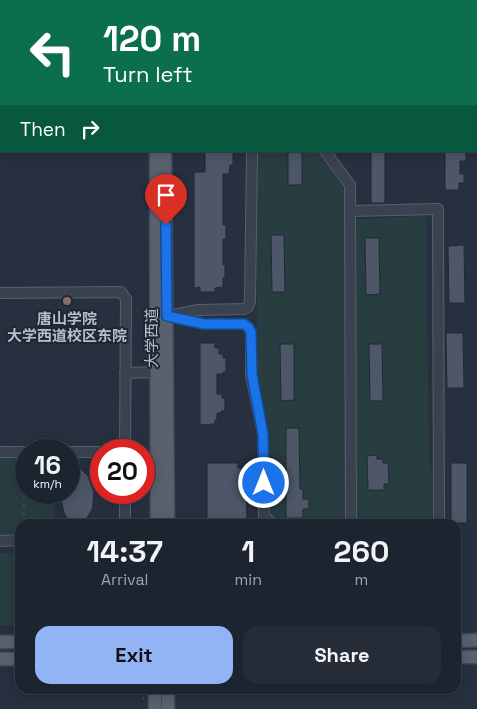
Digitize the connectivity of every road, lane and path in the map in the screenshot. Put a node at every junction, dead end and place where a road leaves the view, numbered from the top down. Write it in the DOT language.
graph roads {
  1 [pos="156,152"];
  2 [pos="165,152"];
  3 [pos="252,152"];
  4 [pos="327,152"];
  5 [pos="350,211"];
  6 [pos="0,293"];
  7 [pos="167,316"];
  8 [pos="157,372"];
  9 [pos="125,373"];
  10 [pos="125,439"];
  11 [pos="0,452"];
  12 [pos="15,452"];
  13 [pos="24,504"];
  14 [pos="125,504"];
  15 [pos="24,519"];
  16 [pos="125,519"];
  17 [pos="157,519"];
  18 [pos="168,519"];
  19 [pos="267,519"];
  20 [pos="351,519"];
  21 [pos="439,519"];
  22 [pos="0,540"];
  23 [pos="15,540"];
  24 [pos="477,640"];
  25 [pos="461,641"];
  26 [pos="0,642"];
  27 [pos="15,642"];
  28 [pos="461,657"];
  29 [pos="477,657"];
  30 [pos="0,659"];
  31 [pos="15,659"];
  32 [pos="143,694"];
  33 [pos="155,694"];
  34 [pos="168,694"];
  35 [pos="144,701"];
  36 [pos="155,709"];
  37 [pos="168,709"];
  1 -- 8 [label="main road, 大学西道"];
  2 -- 7 [label="main road, 大学西道"];
  3 -- 7 [label="lane"];
  4 -- 5 [label="lane"];
  5 -- 20 [label="lane"];
  5 -- 21 [label="lane"];
  6 -- 9 [label="lane"];
  7 -- 18 [label="main road, 大学西道"];
  7 -- 19 [label="lane"];
  8 -- 9 [label="lane"];
  8 -- 17 [label="main road, 大学西道"];
  9 -- 10 [label="lane"];
  11 -- 12 [label="lane"];
  13 -- 15 [label="path"];
  14 -- 16 [label="lane"];
  22 -- 23 [label="lane"];
  24 -- 25 [label="main road"];
  26 -- 27 [label="main road"];
  28 -- 29 [label="main road"];
  30 -- 31 [label="main road"];
  32 -- 35 [label="path"];
  33 -- 36 [label="main road"];
  34 -- 37 [label="main road"];
}
